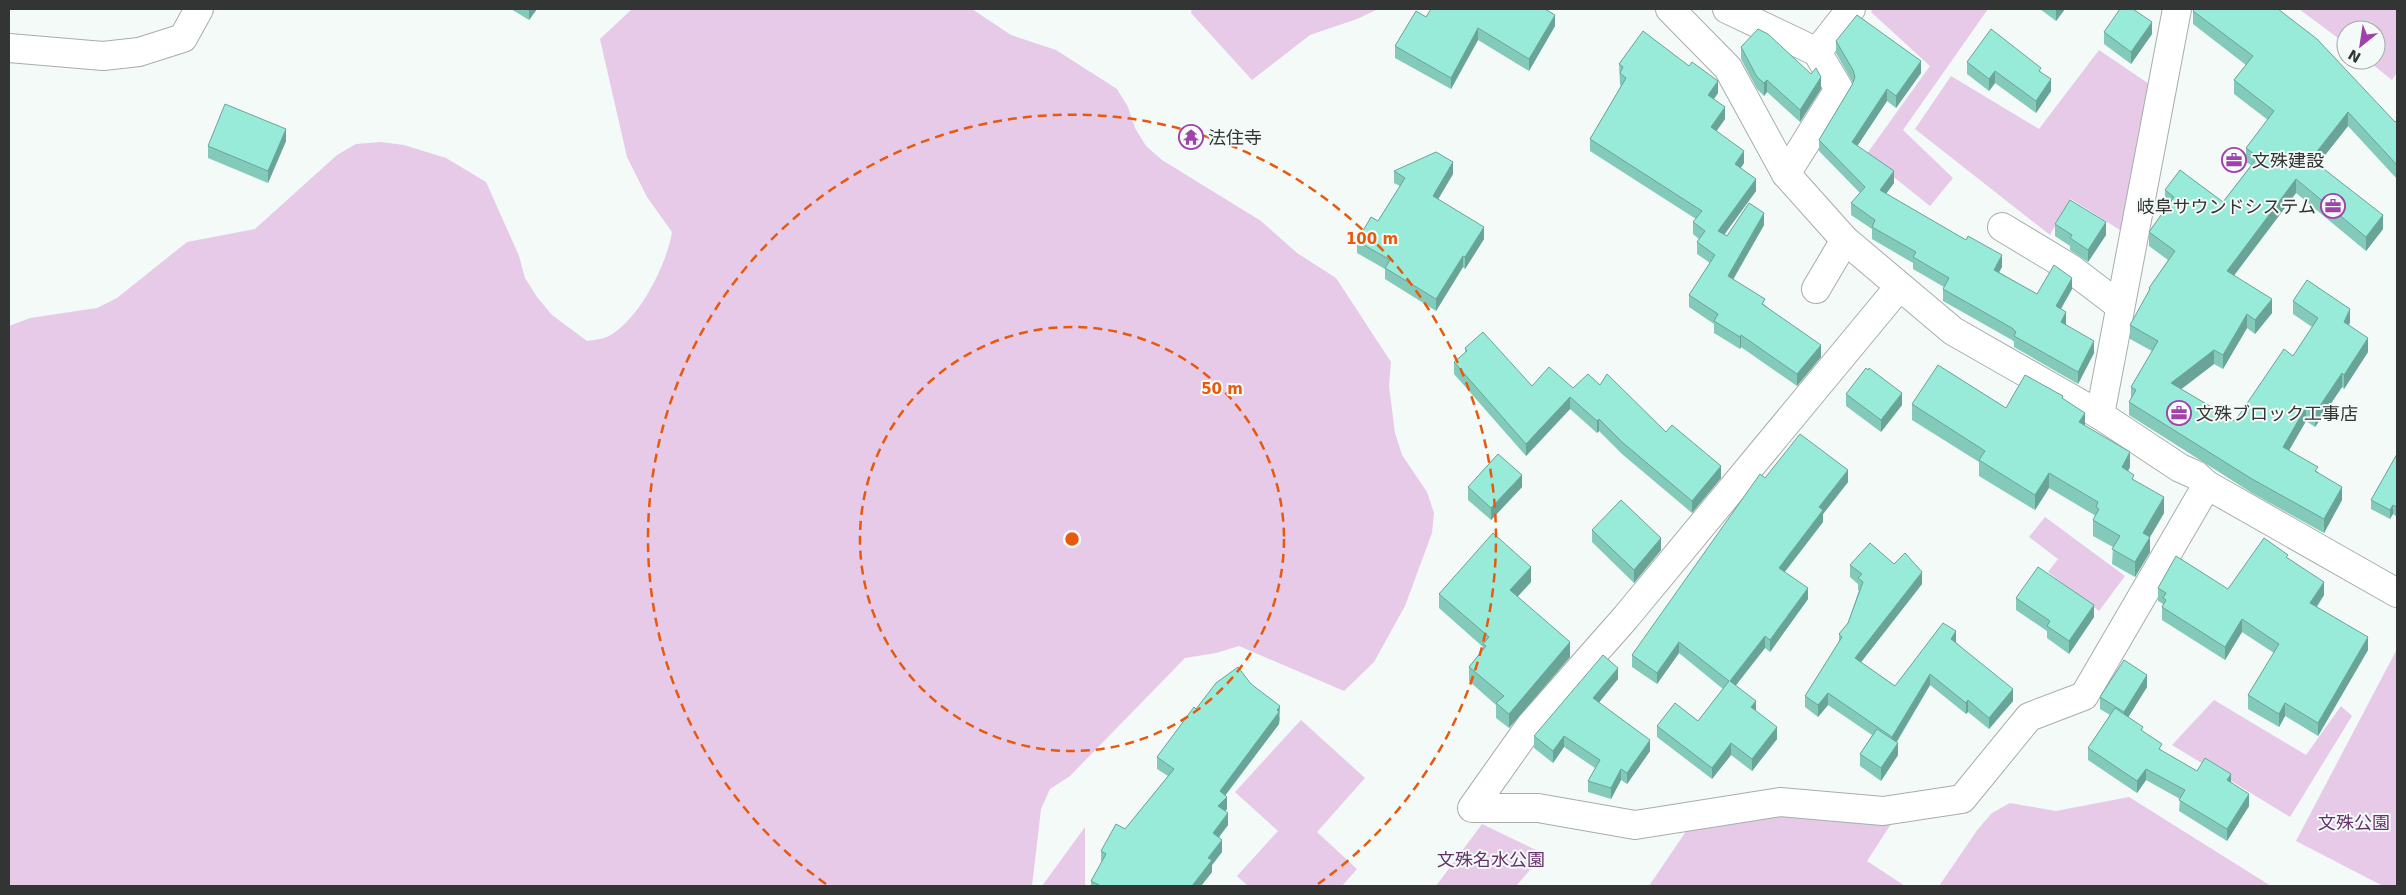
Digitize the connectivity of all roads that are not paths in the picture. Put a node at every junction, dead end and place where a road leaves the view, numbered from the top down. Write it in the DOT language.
graph roads {
  1 [pos="199,9"];
  2 [pos="1670,9"];
  3 [pos="1727,9"];
  4 [pos="1851,9"];
  5 [pos="2177,9"];
  6 [pos="9,48"];
  7 [pos="1816,52"];
  8 [pos="1786,174"];
  9 [pos="2002,227"];
  10 [pos="1845,240"];
  11 [pos="1899,287"];
  12 [pos="1816,289"];
  13 [pos="2120,306"];
  14 [pos="2100,414"];
  15 [pos="2207,484"];
  16 [pos="2397,594"];
  1 -- 6 [label="street"];
  2 -- 8 [label="street"];
  3 -- 7 [label="street"];
  4 -- 7 [label="street"];
  5 -- 13 [label="street"];
  7 -- 8 [label="street"];
  8 -- 10 [label="street"];
  9 -- 13 [label="street"];
  10 -- 11 [label="street"];
  10 -- 12 [label="street"];
  11 -- 14 [label="street"];
  11 -- 15 [label="street"];
  13 -- 14 [label="street"];
  14 -- 15 [label="street"];
  15 -- 16 [label="street"];
}
